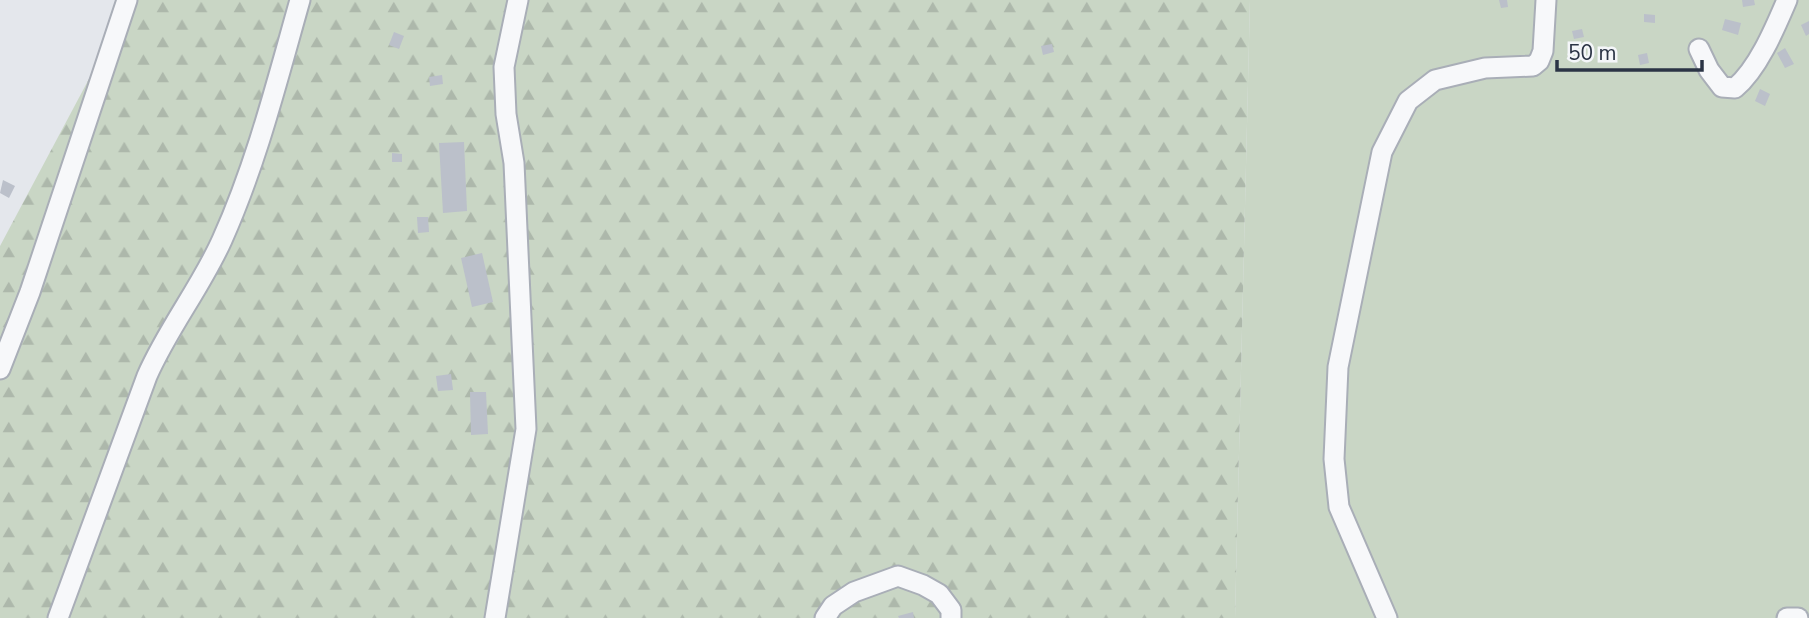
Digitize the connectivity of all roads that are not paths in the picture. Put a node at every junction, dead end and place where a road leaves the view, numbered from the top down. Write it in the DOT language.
graph roads {
  1 [pos="127,0"];
  2 [pos="300,0"];
  3 [pos="518,0"];
  4 [pos="1546,0"];
  5 [pos="1787,0"];
  6 [pos="1699,49"];
  7 [pos="0,369"];
  8 [pos="58,618"];
  9 [pos="495,618"];
  10 [pos="825,618"];
  11 [pos="951,618"];
  12 [pos="1387,618"];
  13 [pos="1787,618"];
  14 [pos="1798,618"];
  1 -- 7 [label="street"];
  2 -- 8 [label="street"];
  3 -- 9 [label="street"];
  4 -- 12 [label="street"];
  5 -- 6 [label="street"];
  10 -- 11 [label="street"];
  13 -- 14 [label="street"];
}
